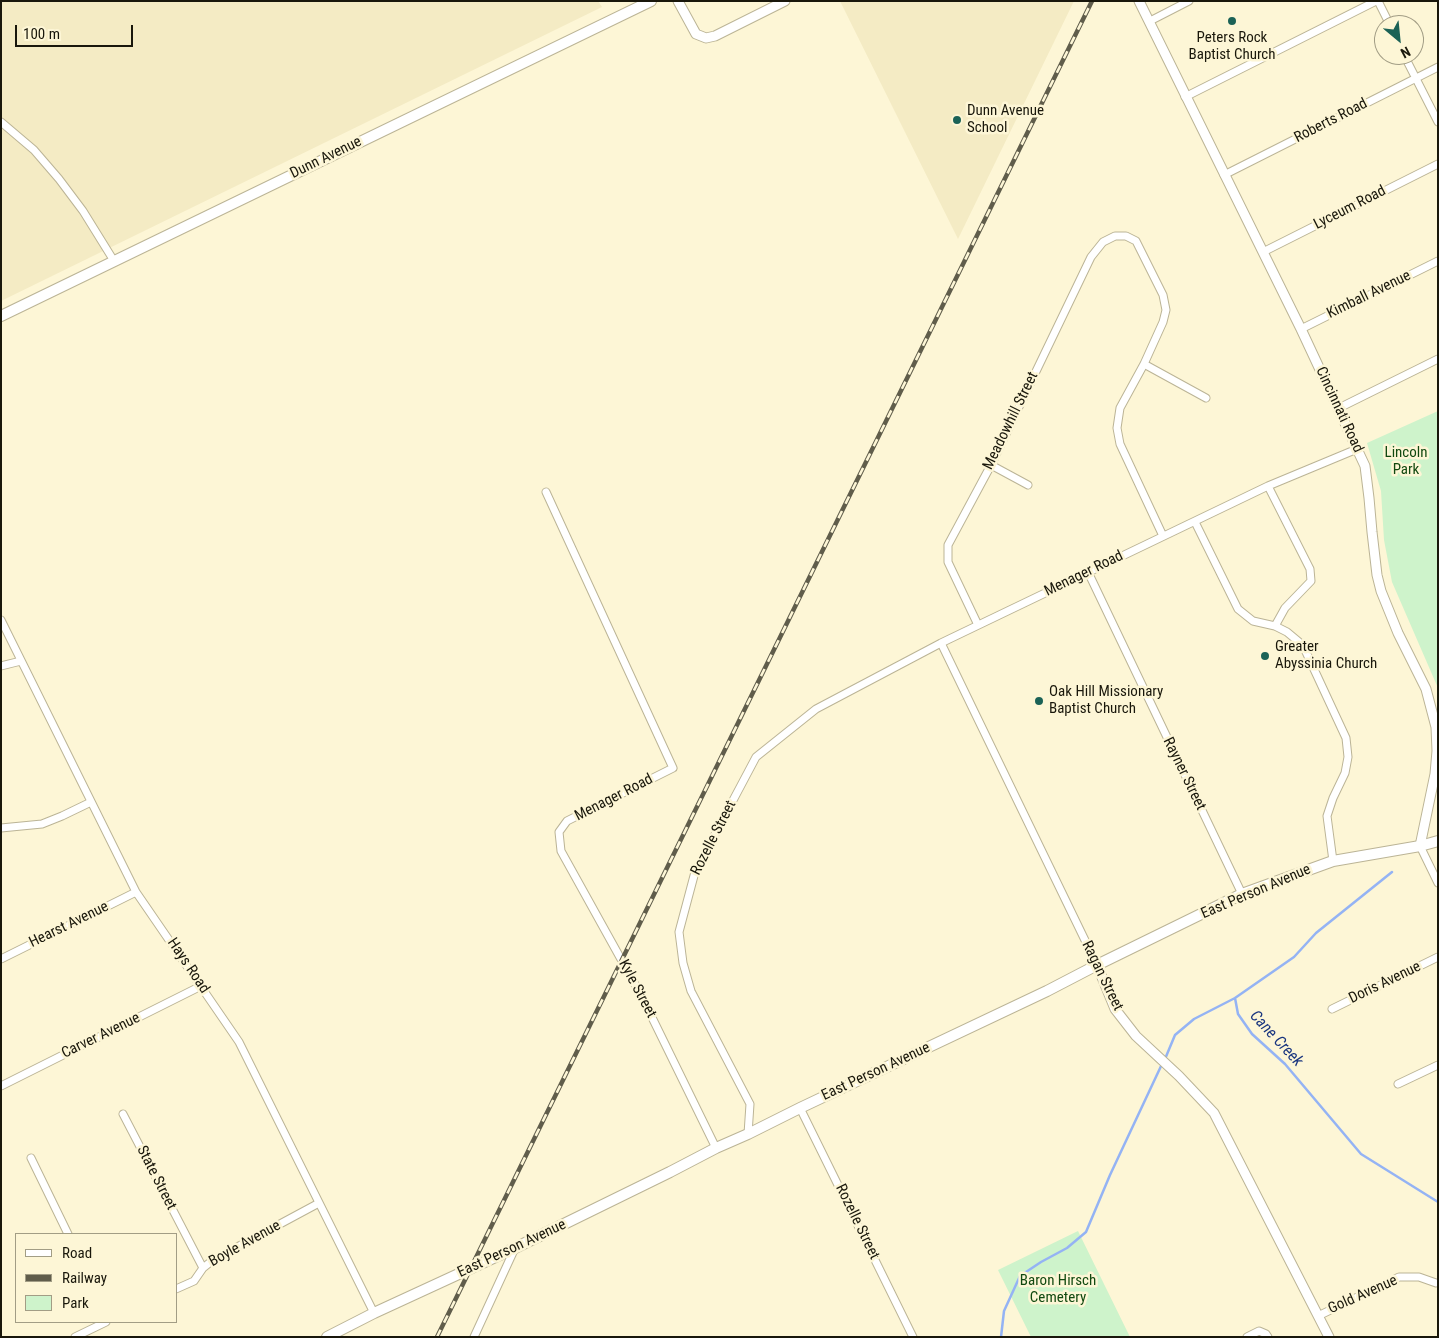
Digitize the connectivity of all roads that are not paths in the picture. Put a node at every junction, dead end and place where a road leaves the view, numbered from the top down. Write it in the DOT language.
graph roads {
  1 [pos="638,1"];
  2 [pos="651,1"];
  3 [pos="678,1"];
  4 [pos="784,1"];
  5 [pos="1139,1"];
  6 [pos="1189,1"];
  7 [pos="1377,1"];
  8 [pos="627,13"];
  9 [pos="1385,15"];
  10 [pos="1150,21"];
  11 [pos="1409,65"];
  12 [pos="1438,67"];
  13 [pos="1416,78"];
  14 [pos="1185,96"];
  15 [pos="1,122"];
  16 [pos="1438,122"];
  17 [pos="1438,164"];
  18 [pos="1224,175"];
  19 [pos="1262,252"];
  20 [pos="1438,260"];
  21 [pos="114,261"];
  22 [pos="1,316"];
  23 [pos="1300,329"];
  24 [pos="1438,359"];
  25 [pos="1144,364"];
  26 [pos="1206,398"];
  27 [pos="1339,408"];
  28 [pos="1357,449"];
  29 [pos="990,465"];
  30 [pos="1028,485"];
  31 [pos="1268,486"];
  32 [pos="546,492"];
  33 [pos="1195,522"];
  34 [pos="1163,536"];
  35 [pos="1088,572"];
  36 [pos="1,620"];
  37 [pos="978,625"];
  38 [pos="1275,626"];
  39 [pos="941,642"];
  40 [pos="21,661"];
  41 [pos="1,666"];
  42 [pos="816,709"];
  43 [pos="91,802"];
  44 [pos="1,828"];
  45 [pos="558,832"];
  46 [pos="1438,841"];
  47 [pos="1420,846"];
  48 [pos="1333,861"];
  49 [pos="1438,883"];
  50 [pos="136,892"];
  51 [pos="1242,894"];
  52 [pos="1438,957"];
  53 [pos="1,959"];
  54 [pos="1097,965"];
  55 [pos="201,986"];
  56 [pos="1332,1009"];
  57 [pos="1438,1065"];
  58 [pos="1398,1084"];
  59 [pos="1,1086"];
  60 [pos="800,1108"];
  61 [pos="123,1114"];
  62 [pos="748,1134"];
  63 [pos="716,1148"];
  64 [pos="31,1158"];
  65 [pos="319,1203"];
  66 [pos="68,1233"];
  67 [pos="514,1248"];
  68 [pos="202,1268"];
  69 [pos="1436,1283"];
  70 [pos="178,1288"];
  71 [pos="374,1313"];
  72 [pos="1318,1316"];
  73 [pos="104,1323"];
  74 [pos="76,1337"];
  75 [pos="327,1337"];
  76 [pos="474,1337"];
  77 [pos="913,1337"];
  78 [pos="1247,1337"];
  79 [pos="1268,1337"];
  80 [pos="1329,1337"];
  1 -- 8 [label="main road"];
  2 -- 8 [label="main road, Dunn Avenue"];
  3 -- 4 [label="street"];
  5 -- 10 [label="street, Cincinnati Road"];
  6 -- 10 [label="street"];
  7 -- 9 [label="street"];
  7 -- 14 [label="street"];
  8 -- 21 [label="main road, Dunn Avenue"];
  10 -- 14 [label="street, Cincinnati Road"];
  11 -- 13 [label="street"];
  12 -- 13 [label="street, Roberts Road"];
  13 -- 16 [label="street"];
  13 -- 18 [label="street, Roberts Road"];
  14 -- 18 [label="street, Cincinnati Road"];
  15 -- 21 [label="street"];
  17 -- 19 [label="street, Lyceum Road"];
  18 -- 19 [label="street, Cincinnati Road"];
  19 -- 23 [label="street, Cincinnati Road"];
  20 -- 23 [label="street, Kimball Avenue"];
  21 -- 22 [label="main road, Dunn Avenue"];
  23 -- 27 [label="street, Cincinnati Road"];
  24 -- 27 [label="street"];
  25 -- 26 [label="street"];
  25 -- 29 [label="street, Meadowhill Street"];
  25 -- 34 [label="street"];
  27 -- 28 [label="street, Cincinnati Road"];
  28 -- 31 [label="street, Menager Road"];
  28 -- 47 [label="street, Cincinnati Road"];
  29 -- 30 [label="street"];
  29 -- 37 [label="street, Meadowhill Street"];
  31 -- 33 [label="street, Menager Road"];
  31 -- 38 [label="street"];
  32 -- 45 [label="street, Menager Road"];
  33 -- 34 [label="street, Menager Road"];
  33 -- 38 [label="street"];
  34 -- 35 [label="street, Menager Road"];
  35 -- 37 [label="street, Menager Road"];
  35 -- 51 [label="street, Rayner Street"];
  36 -- 40 [label="street, Hays Road"];
  37 -- 39 [label="street, Menager Road"];
  38 -- 48 [label="street"];
  39 -- 42 [label="street, Menager Road"];
  39 -- 54 [label="street, Ragan Street"];
  40 -- 41 [label="street"];
  40 -- 43 [label="street, Hays Road"];
  42 -- 62 [label="street, Rozelle Street"];
  43 -- 44 [label="street"];
  43 -- 50 [label="street, Hays Road"];
  45 -- 63 [label="street, Kyle Street"];
  46 -- 47 [label="main road, East Person Avenue"];
  47 -- 48 [label="main road, East Person Avenue"];
  47 -- 49 [label="street"];
  48 -- 51 [label="main road, East Person Avenue"];
  50 -- 53 [label="street, Hearst Avenue"];
  50 -- 55 [label="street, Hays Road"];
  51 -- 54 [label="main road, East Person Avenue"];
  52 -- 56 [label="street, Doris Avenue"];
  54 -- 60 [label="main road, East Person Avenue"];
  54 -- 72 [label="street, Ragan Street"];
  55 -- 59 [label="street, Carver Avenue"];
  55 -- 65 [label="street, Hays Road"];
  57 -- 58 [label="street"];
  60 -- 62 [label="main road, East Person Avenue"];
  60 -- 77 [label="street, Rozelle Street"];
  61 -- 68 [label="street, State Street"];
  62 -- 63 [label="main road, East Person Avenue"];
  63 -- 67 [label="main road, East Person Avenue"];
  64 -- 66 [label="street"];
  65 -- 68 [label="street, Boyle Avenue"];
  65 -- 71 [label="street, Hays Road"];
  67 -- 71 [label="main road, East Person Avenue"];
  67 -- 76 [label="street"];
  68 -- 70 [label="street, Boyle Avenue"];
  69 -- 72 [label="street, Gold Avenue"];
  71 -- 75 [label="main road, East Person Avenue"];
  72 -- 80 [label="street, Ragan Street"];
  73 -- 74 [label="street"];
  78 -- 79 [label="street"];
}
